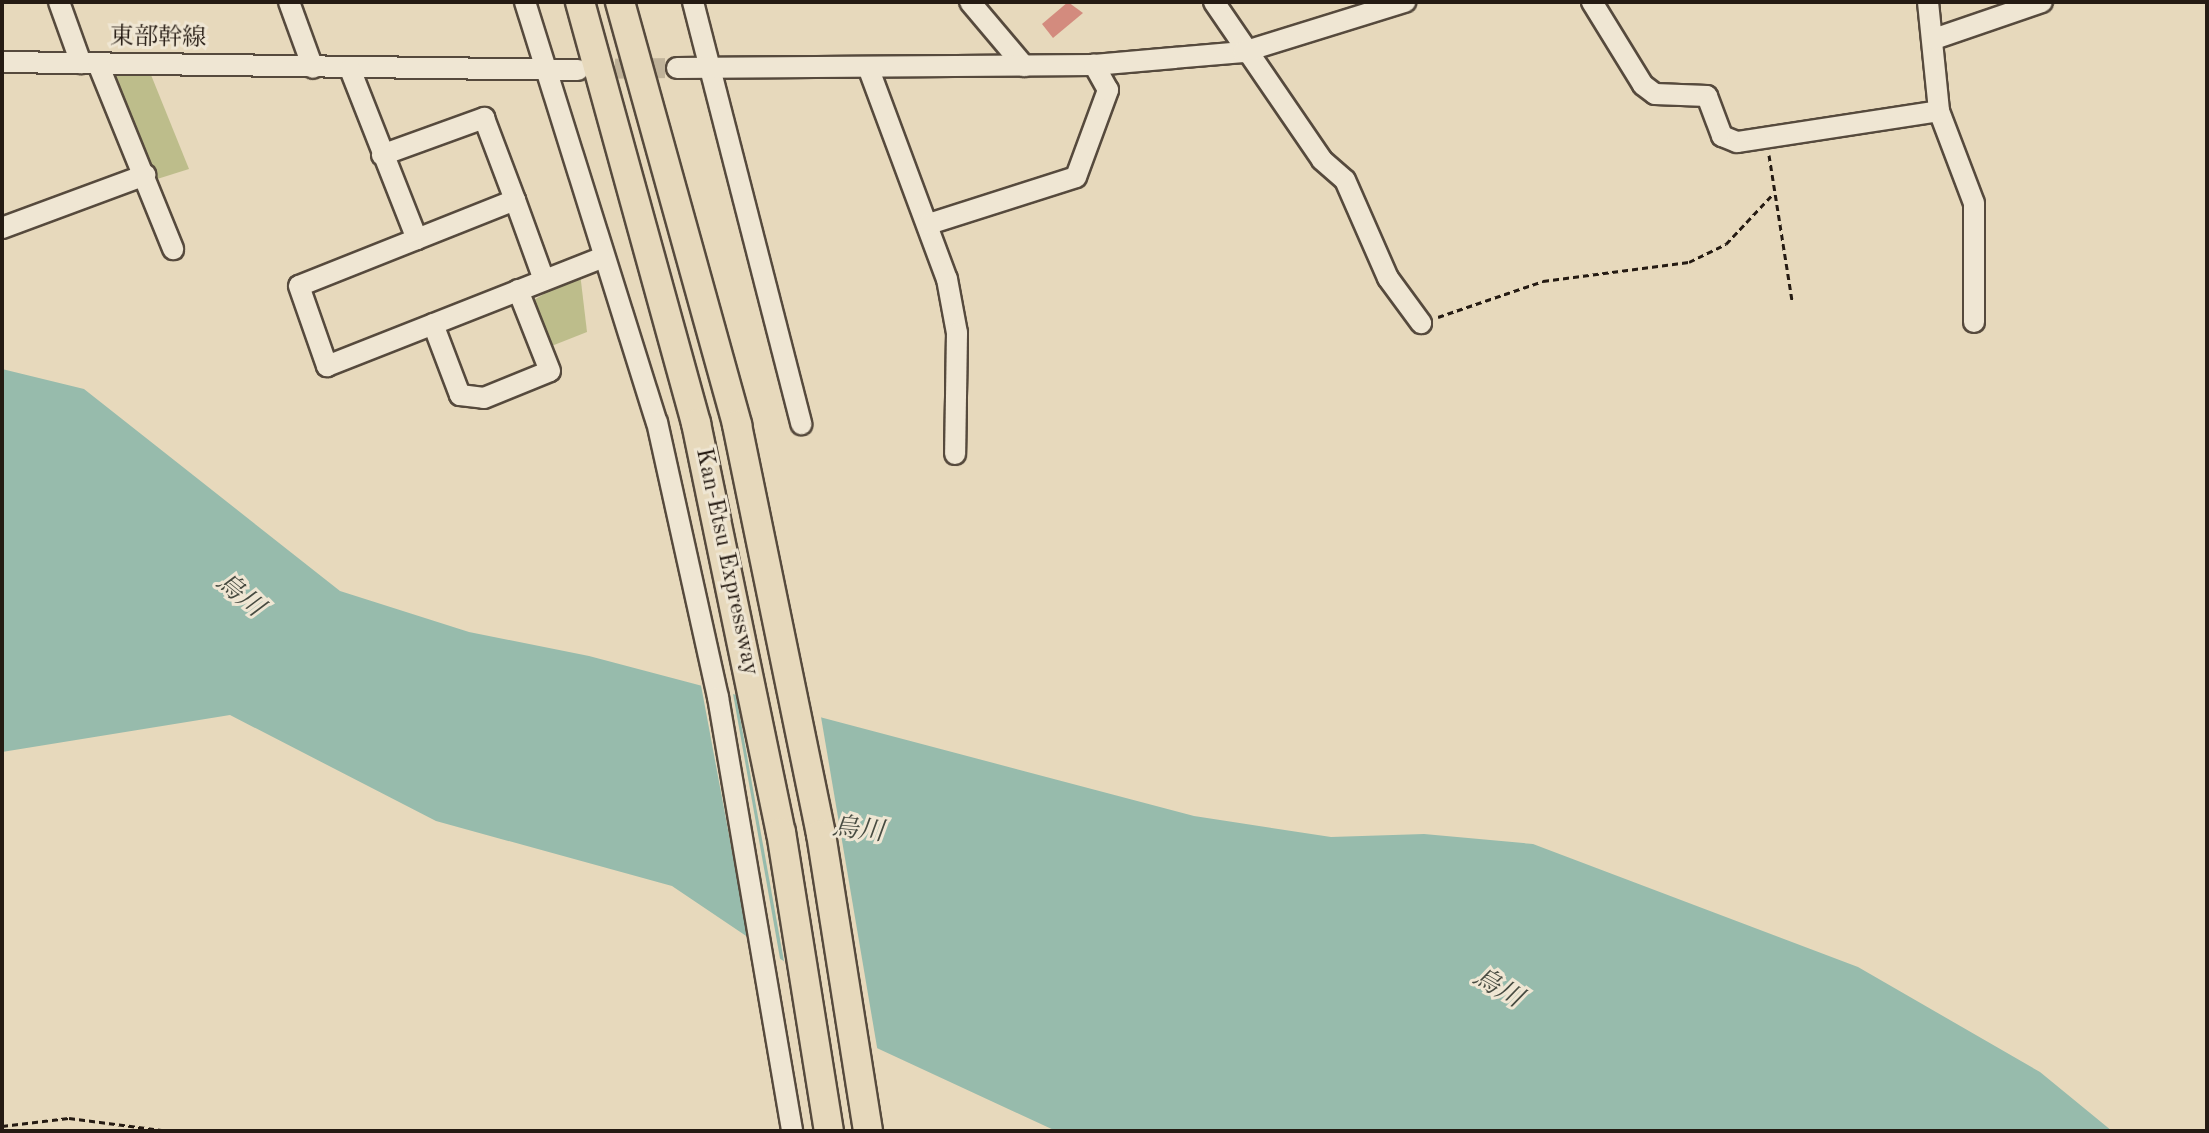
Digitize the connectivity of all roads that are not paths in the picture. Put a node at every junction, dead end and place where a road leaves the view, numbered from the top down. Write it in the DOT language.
graph roads {
  1 [pos="59,2"];
  2 [pos="289,2"];
  3 [pos="525,2"];
  4 [pos="580,2"];
  5 [pos="620,2"];
  6 [pos="693,2"];
  7 [pos="970,2"];
  8 [pos="1214,2"];
  9 [pos="1405,2"];
  10 [pos="1592,2"];
  11 [pos="1928,2"];
  12 [pos="2042,2"];
  13 [pos="1934,39"];
  14 [pos="1243,52"];
  15 [pos="2,62"];
  16 [pos="90,63"];
  17 [pos="1094,65"];
  18 [pos="1024,66"];
  19 [pos="868,67"];
  20 [pos="313,68"];
  21 [pos="677,68"];
  22 [pos="350,69"];
  23 [pos="712,69"];
  24 [pos="546,70"];
  25 [pos="578,70"];
  26 [pos="1939,111"];
  27 [pos="382,155"];
  28 [pos="145,175"];
  29 [pos="515,200"];
  30 [pos="929,224"];
  31 [pos="3,226"];
  32 [pos="417,239"];
  33 [pos="173,249"];
  34 [pos="601,258"];
  35 [pos="544,280"];
  36 [pos="518,290"];
  37 [pos="1974,322"];
  38 [pos="1421,323"];
  39 [pos="433,324"];
  40 [pos="801,424"];
  41 [pos="955,454"];
  42 [pos="792,1131"];
  43 [pos="829,1131"];
  44 [pos="868,1131"];
  1 -- 16 [label="street"];
  2 -- 20 [label="street"];
  3 -- 24 [label="street"];
  4 -- 43 [label="highway, Kan-Etsu Expressway"];
  5 -- 44 [label="highway, Kan-Etsu Expressway"];
  6 -- 23 [label="street"];
  7 -- 18 [label="street"];
  8 -- 14 [label="street"];
  9 -- 14 [label="street"];
  10 -- 26 [label="street"];
  11 -- 13 [label="street"];
  12 -- 13 [label="street"];
  13 -- 26 [label="street"];
  14 -- 17 [label="street"];
  14 -- 38 [label="street"];
  15 -- 16 [label="street, 東部幹線"];
  16 -- 20 [label="street, 東部幹線"];
  16 -- 28 [label="street"];
  17 -- 18 [label="street"];
  17 -- 30 [label="street"];
  18 -- 19 [label="street"];
  19 -- 23 [label="street"];
  19 -- 30 [label="street"];
  20 -- 22 [label="street, 東部幹線"];
  21 -- 23 [label="street"];
  22 -- 24 [label="street, 東部幹線"];
  22 -- 27 [label="street"];
  23 -- 40 [label="street"];
  24 -- 25 [label="street, 東部幹線"];
  24 -- 34 [label="street"];
  26 -- 37 [label="street"];
  27 -- 29 [label="street"];
  27 -- 32 [label="street"];
  28 -- 31 [label="street"];
  28 -- 33 [label="street"];
  29 -- 32 [label="street"];
  29 -- 35 [label="street"];
  30 -- 41 [label="street"];
  32 -- 39 [label="street"];
  34 -- 35 [label="street"];
  34 -- 42 [label="street"];
  35 -- 36 [label="street"];
  36 -- 39 [label="street"];
  36 -- 39 [label="street"];
}
